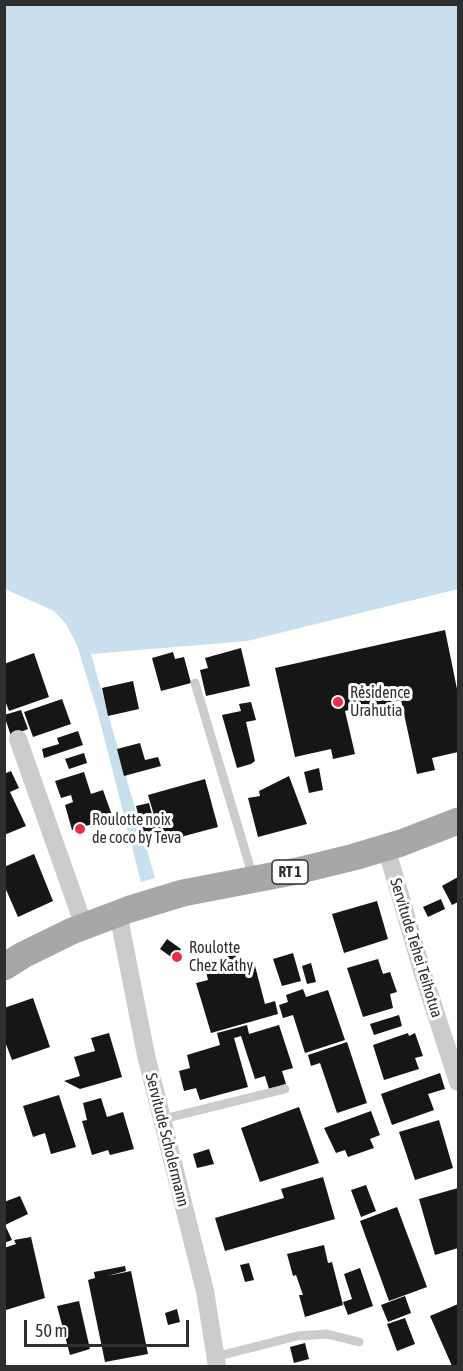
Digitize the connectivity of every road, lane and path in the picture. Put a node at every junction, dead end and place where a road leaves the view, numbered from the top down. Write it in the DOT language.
graph roads {
  1 [pos="195,683"];
  2 [pos="18,739"];
  3 [pos="459,821"];
  4 [pos="386,848"];
  5 [pos="253,880"];
  6 [pos="118,913"];
  7 [pos="84,926"];
  8 [pos="4,967"];
  9 [pos="459,1082"];
  10 [pos="285,1089"];
  11 [pos="163,1119"];
  12 [pos="359,1342"];
  13 [pos="216,1362"];
  1 -- 5 [label="lane"];
  2 -- 7 [label="street"];
  3 -- 4 [label="main road, RT 1"];
  4 -- 5 [label="main road, RT 1"];
  4 -- 9 [label="street, Servitude Tehei Teihotua"];
  5 -- 6 [label="main road, RT 1"];
  6 -- 7 [label="main road, RT 1"];
  6 -- 11 [label="street, Servitude Scholermann"];
  7 -- 8 [label="main road, RT 1"];
  10 -- 11 [label="lane"];
  11 -- 13 [label="street, Servitude Scholermann"];
  12 -- 13 [label="lane"];
}
